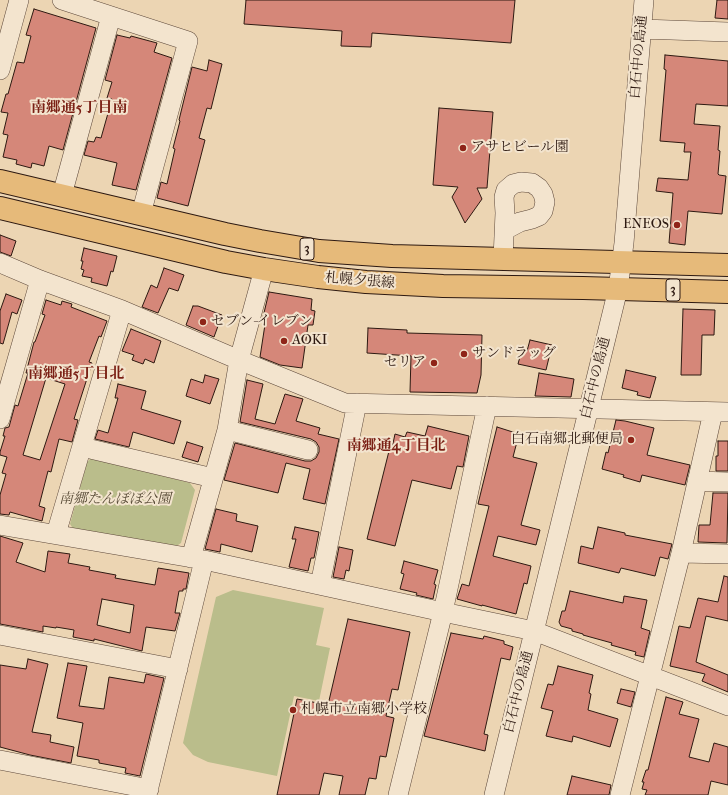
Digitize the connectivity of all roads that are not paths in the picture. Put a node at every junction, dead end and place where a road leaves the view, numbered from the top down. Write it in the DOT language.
graph roads {
  1 [pos="19,0"];
  2 [pos="62,0"];
  3 [pos="644,0"];
  4 [pos="111,16"];
  5 [pos="642,30"];
  6 [pos="728,32"];
  7 [pos="0,70"];
  8 [pos="0,181"];
  9 [pos="62,195"];
  10 [pos="0,208"];
  11 [pos="141,214"];
  12 [pos="505,230"];
  13 [pos="503,259"];
  14 [pos="728,260"];
  15 [pos="621,262"];
  16 [pos="0,263"];
  17 [pos="264,269"];
  18 [pos="40,280"];
  19 [pos="618,289"];
  20 [pos="728,292"];
  21 [pos="122,310"];
  22 [pos="239,360"];
  23 [pos="357,403"];
  24 [pos="487,406"];
  25 [pos="588,408"];
  26 [pos="720,412"];
  27 [pos="0,419"];
  28 [pos="227,430"];
  29 [pos="82,447"];
  30 [pos="308,450"];
  31 [pos="213,478"];
  32 [pos="697,481"];
  33 [pos="728,482"];
  34 [pos="0,525"];
  35 [pos="56,534"];
  36 [pos="681,553"];
  37 [pos="728,554"];
  38 [pos="197,559"];
  39 [pos="320,585"];
  40 [pos="443,612"];
  41 [pos="534,630"];
  42 [pos="0,635"];
  43 [pos="178,668"];
  44 [pos="650,675"];
  45 [pos="728,706"];
  46 [pos="0,760"];
  47 [pos="148,792"];
  48 [pos="398,795"];
  49 [pos="494,795"];
  50 [pos="620,795"];
  1 -- 7 [label="street"];
  2 -- 4 [label="street"];
  3 -- 5 [label="street, 白石中の島通"];
  4 -- 9 [label="street"];
  4 -- 11 [label="street"];
  5 -- 6 [label="street"];
  5 -- 15 [label="street, 白石中の島通"];
  8 -- 9 [label="main road, 札幌夕張線 / 3"];
  9 -- 11 [label="main road, 札幌夕張線 / 3"];
  10 -- 17 [label="main road, 札幌夕張線 / 3"];
  11 -- 13 [label="main road, 札幌夕張線 / 3"];
  12 -- 13 [label="street"];
  13 -- 15 [label="main road, 札幌夕張線 / 3"];
  14 -- 15 [label="main road, 札幌夕張線 / 3"];
  15 -- 19 [label="street, 白石中の島通"];
  16 -- 18 [label="street"];
  17 -- 19 [label="main road, 札幌夕張線 / 3"];
  17 -- 22 [label="street"];
  18 -- 21 [label="street"];
  18 -- 27 [label="street"];
  19 -- 20 [label="main road, 札幌夕張線 / 3"];
  19 -- 25 [label="street, 白石中の島通"];
  21 -- 22 [label="street"];
  21 -- 29 [label="street"];
  22 -- 23 [label="street"];
  22 -- 28 [label="street"];
  23 -- 24 [label="street"];
  23 -- 39 [label="street"];
  24 -- 25 [label="street"];
  24 -- 40 [label="street"];
  25 -- 26 [label="street"];
  25 -- 41 [label="street, 白石中の島通"];
  26 -- 32 [label="street"];
  28 -- 30 [label="street"];
  28 -- 31 [label="street"];
  29 -- 31 [label="street"];
  29 -- 35 [label="street"];
  31 -- 38 [label="street"];
  32 -- 33 [label="street"];
  32 -- 36 [label="street"];
  34 -- 35 [label="street"];
  35 -- 38 [label="street"];
  36 -- 37 [label="street"];
  36 -- 44 [label="street"];
  38 -- 39 [label="street"];
  38 -- 43 [label="street"];
  39 -- 40 [label="street"];
  40 -- 41 [label="street"];
  40 -- 48 [label="street"];
  41 -- 44 [label="street"];
  41 -- 49 [label="street, 白石中の島通"];
  42 -- 43 [label="street"];
  43 -- 47 [label="street"];
  44 -- 45 [label="street"];
  44 -- 50 [label="street"];
  46 -- 47 [label="street"];
}
